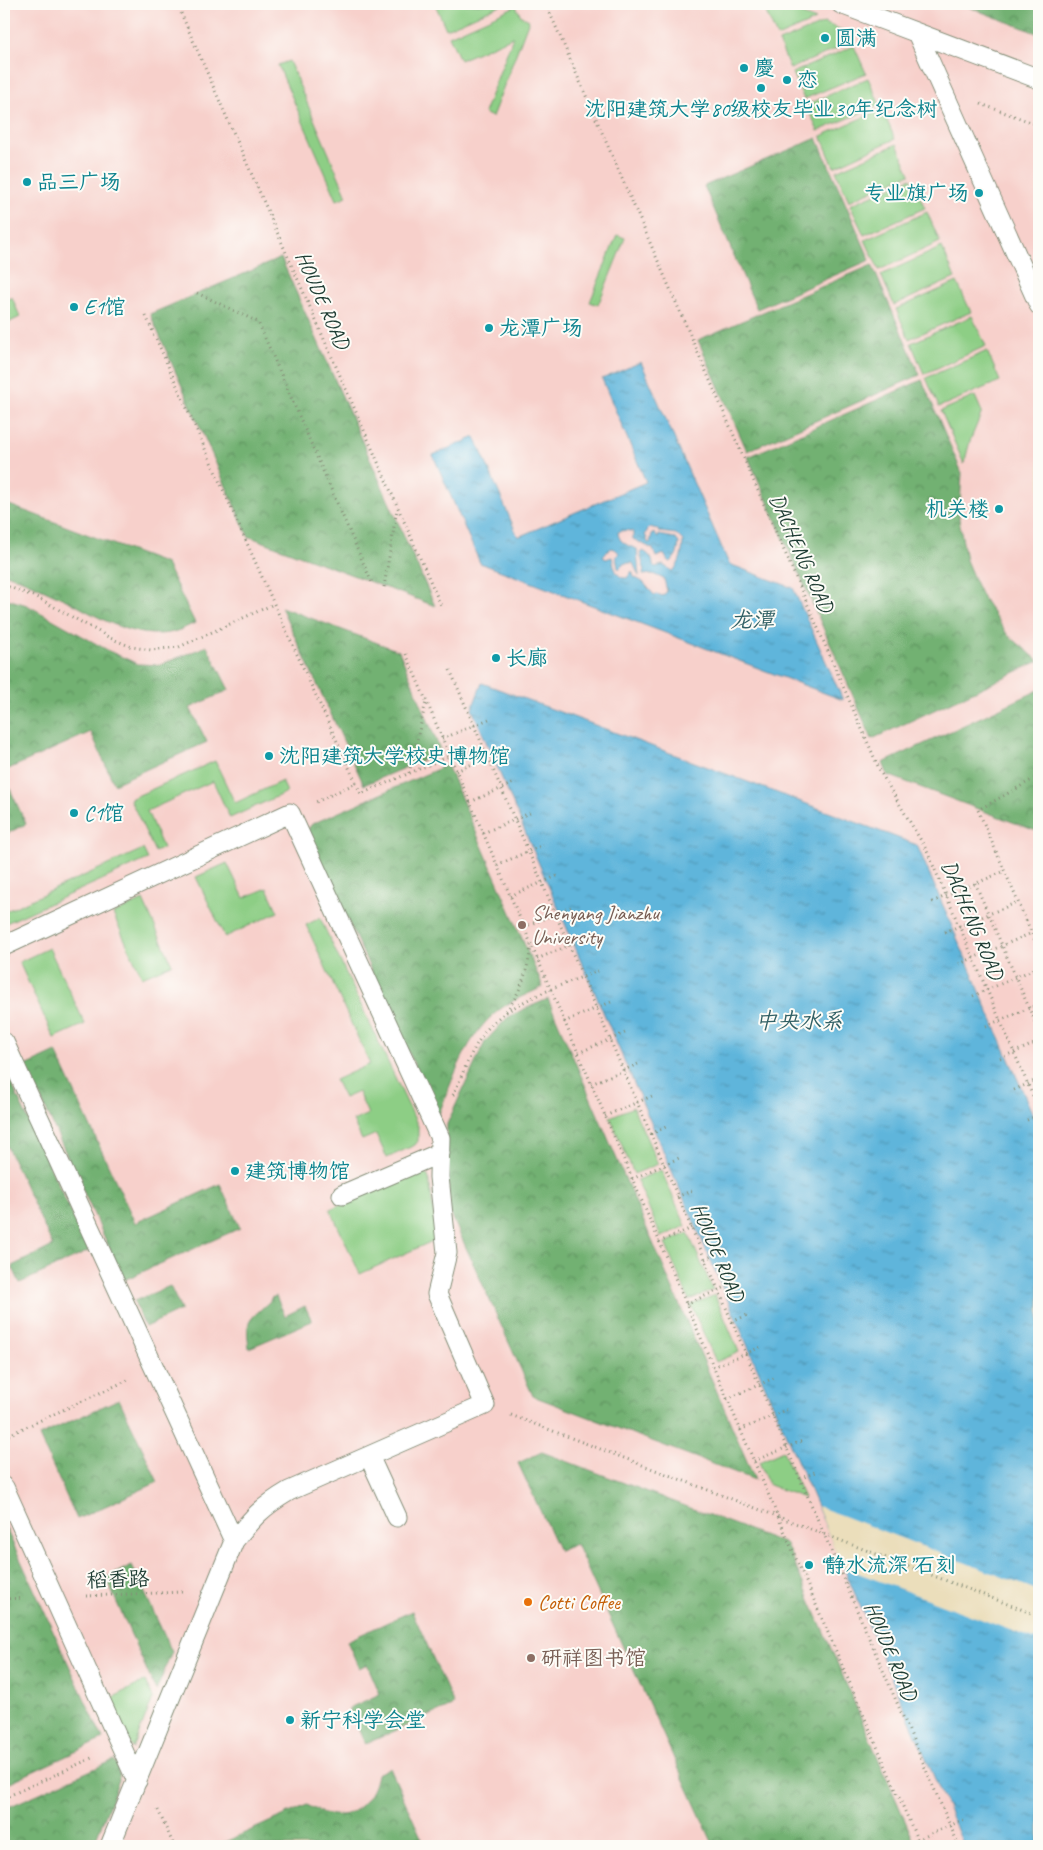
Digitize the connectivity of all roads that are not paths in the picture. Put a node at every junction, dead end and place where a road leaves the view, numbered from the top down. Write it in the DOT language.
graph roads {
  1 [pos="841,4"];
  2 [pos="917,33"];
  3 [pos="1039,79"];
  4 [pos="1039,305"];
  5 [pos="4,946"];
  6 [pos="4,1042"];
  7 [pos="440,1146"];
  8 [pos="342,1195"];
  9 [pos="369,1456"];
  10 [pos="4,1487"];
  11 [pos="396,1517"];
  12 [pos="234,1541"];
  13 [pos="137,1782"];
  14 [pos="110,1846"];
  1 -- 2 [label="lane"];
  2 -- 3 [label="lane"];
  2 -- 4 [label="lane"];
  5 -- 7 [label="lane"];
  6 -- 12 [label="lane"];
  7 -- 8 [label="lane"];
  7 -- 9 [label="lane"];
  9 -- 11 [label="lane"];
  9 -- 12 [label="lane"];
  10 -- 13 [label="lane"];
  12 -- 13 [label="lane"];
  13 -- 14 [label="lane"];
}
